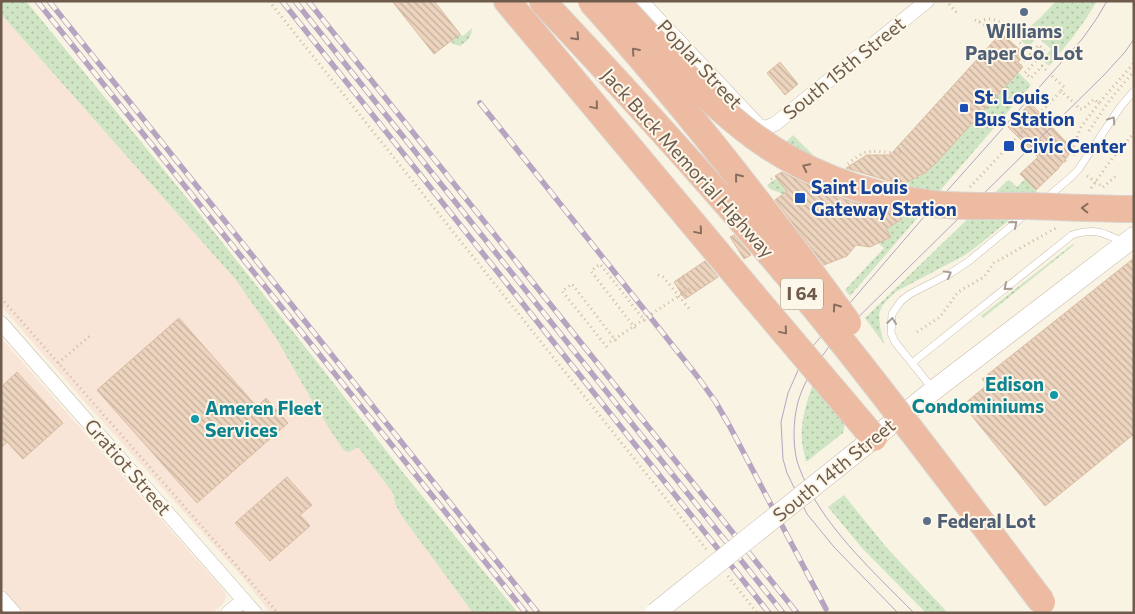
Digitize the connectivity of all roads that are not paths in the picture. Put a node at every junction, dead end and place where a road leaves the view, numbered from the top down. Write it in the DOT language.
graph roads {
  1 [pos="507,1"];
  2 [pos="542,1"];
  3 [pos="591,1"];
  4 [pos="616,1"];
  5 [pos="641,1"];
  6 [pos="927,1"];
  7 [pos="1134,91"];
  8 [pos="759,126"];
  9 [pos="1134,209"];
  10 [pos="1129,240"];
  11 [pos="1,323"];
  12 [pos="912,363"];
  13 [pos="934,390"];
  14 [pos="881,432"];
  15 [pos="1,598"];
  16 [pos="244,600"];
  17 [pos="14,613"];
  18 [pos="228,613"];
  19 [pos="255,613"];
  20 [pos="655,613"];
  21 [pos="1052,613"];
  1 -- 14 [label="highway, one-way, bridge"];
  2 -- 21 [label="highway, Jack Buck Memorial Highway / I 64, one-way, bridge"];
  21 -- 3 [label="highway, Jack Buck Memorial Highway / I 64, one-way, bridge"];
  9 -- 4 [label="highway, one-way, bridge"];
  5 -- 8 [label="street, Poplar Street"];
  6 -- 8 [label="street, South 15th Street"];
  12 -- 7 [label="lane, one-way"];
  10 -- 12 [label="lane, one-way"];
  10 -- 13 [label="main road, South 14th Street"];
  11 -- 16 [label="street, Gratiot Street"];
  12 -- 13 [label="lane"];
  13 -- 14 [label="main road, South 14th Street"];
  14 -- 20 [label="main road, South 14th Street, bridge"];
  15 -- 17 [label="street"];
  16 -- 18 [label="street"];
  16 -- 19 [label="street, Gratiot Street"];
}
